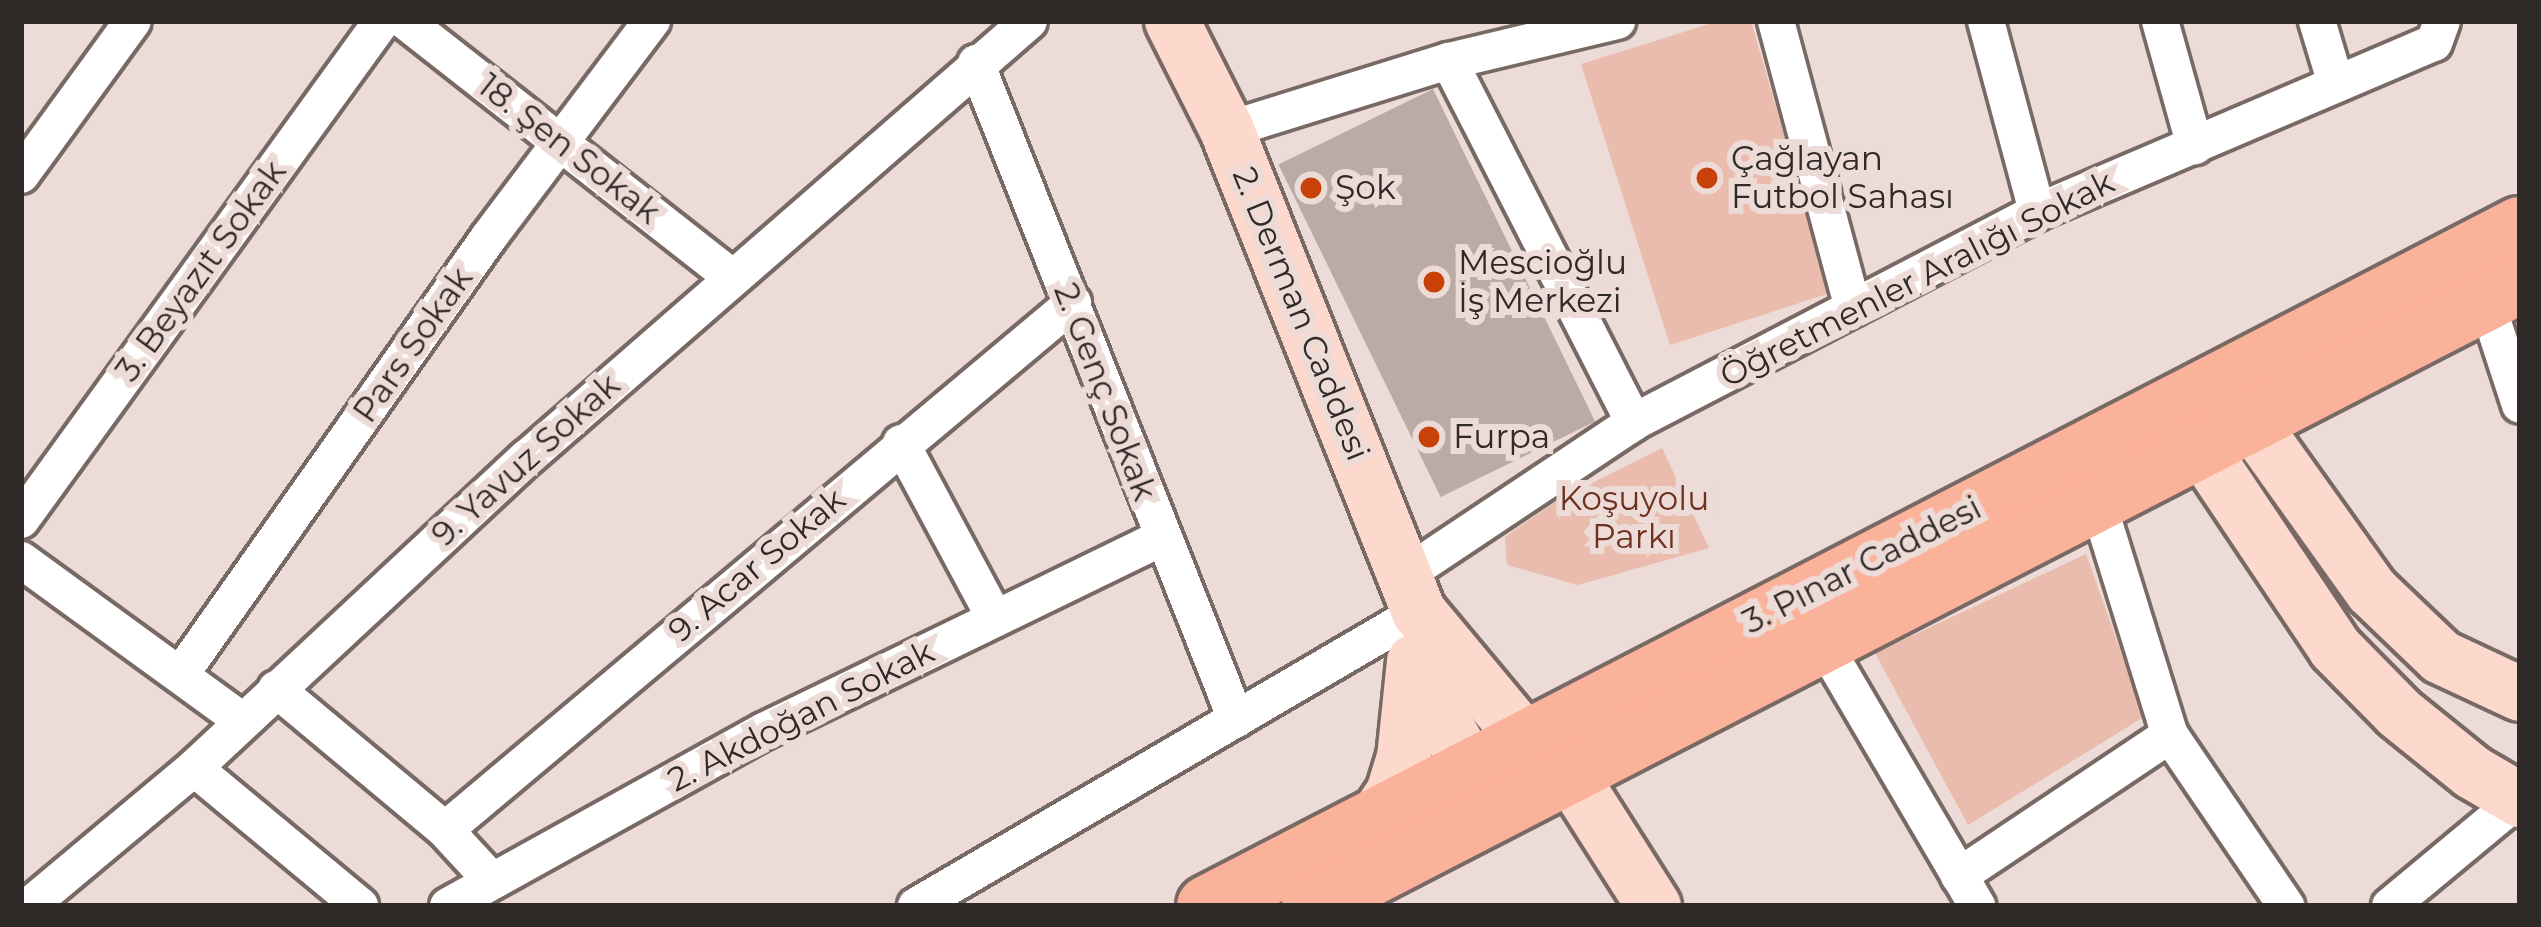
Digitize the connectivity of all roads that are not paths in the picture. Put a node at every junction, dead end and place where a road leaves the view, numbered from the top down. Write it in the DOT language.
graph roads {
  1 [pos="133,21"];
  2 [pos="382,21"];
  3 [pos="405,21"];
  4 [pos="652,21"];
  5 [pos="1029,21"];
  6 [pos="1172,21"];
  7 [pos="1617,21"];
  8 [pos="1776,21"];
  9 [pos="1986,21"];
  10 [pos="2160,21"];
  11 [pos="2318,21"];
  12 [pos="2442,21"];
  13 [pos="1449,62"];
  14 [pos="976,63"];
  15 [pos="2336,84"];
  16 [pos="1227,130"];
  17 [pos="561,141"];
  18 [pos="2194,146"];
  19 [pos="21,175"];
  20 [pos="2037,212"];
  21 [pos="2520,227"];
  22 [pos="732,277"];
  23 [pos="2503,292"];
  24 [pos="1072,303"];
  25 [pos="1853,308"];
  26 [pos="2336,325"];
  27 [pos="2520,405"];
  28 [pos="1634,422"];
  29 [pos="2218,429"];
  30 [pos="2125,431"];
  31 [pos="901,442"];
  32 [pos="2098,503"];
  33 [pos="21,520"];
  34 [pos="1160,539"];
  35 [pos="21,560"];
  36 [pos="1412,593"];
  37 [pos="995,618"];
  38 [pos="1823,643"];
  39 [pos="1414,673"];
  40 [pos="181,674"];
  41 [pos="276,689"];
  42 [pos="2520,694"];
  43 [pos="1592,702"];
  44 [pos="1236,719"];
  45 [pos="241,720"];
  46 [pos="2170,735"];
  47 [pos="194,768"];
  48 [pos="1471,768"];
  49 [pos="1541,771"];
  50 [pos="2520,800"];
  51 [pos="1374,821"];
  52 [pos="445,830"];
  53 [pos="492,881"];
  54 [pos="1968,891"];
  55 [pos="2428,893"];
  56 [pos="1647,895"];
  57 [pos="344,902"];
  58 [pos="29,906"];
  59 [pos="448,906"];
  60 [pos="916,906"];
  61 [pos="1207,906"];
  62 [pos="1312,906"];
  63 [pos="2286,906"];
  64 [pos="2390,906"];
  1 -- 19 [label="street"];
  2 -- 33 [label="street, 3. Beyazıt Sokak"];
  3 -- 17 [label="street, 18. Şen Sokak"];
  4 -- 17 [label="street, Pars Sokak"];
  5 -- 14 [label="street, 9. Yavuz Sokak"];
  6 -- 16 [label="main road, 2. Derman Caddesi"];
  7 -- 13 [label="street"];
  8 -- 25 [label="street"];
  9 -- 20 [label="street"];
  10 -- 18 [label="street"];
  11 -- 15 [label="street"];
  12 -- 15 [label="street, Öğretmenler Aralığı Sokak"];
  13 -- 16 [label="street"];
  13 -- 28 [label="street"];
  14 -- 22 [label="street, 9. Yavuz Sokak"];
  14 -- 24 [label="street, 2. Genç Sokak"];
  15 -- 18 [label="street, Öğretmenler Aralığı Sokak"];
  16 -- 36 [label="main road, 2. Derman Caddesi"];
  17 -- 22 [label="street, 18. Şen Sokak"];
  17 -- 40 [label="street, Pars Sokak"];
  18 -- 20 [label="street, Öğretmenler Aralığı Sokak"];
  20 -- 25 [label="street, Öğretmenler Aralığı Sokak"];
  21 -- 26 [label="main road, 3. Pınar Caddesi"];
  22 -- 41 [label="street, 9. Yavuz Sokak"];
  23 -- 27 [label="street"];
  23 -- 29 [label="main road"];
  24 -- 31 [label="street, 9. Acar Sokak"];
  24 -- 34 [label="street, 2. Genç Sokak"];
  25 -- 28 [label="street, Öğretmenler Aralığı Sokak"];
  26 -- 29 [label="main road"];
  26 -- 30 [label="main road, 3. Pınar Caddesi"];
  28 -- 36 [label="street, Öğretmenler Aralığı Sokak"];
  29 -- 30 [label="main road"];
  29 -- 32 [label="main road"];
  29 -- 42 [label="main road"];
  29 -- 50 [label="main road"];
  30 -- 43 [label="main road, 3. Pınar Caddesi"];
  31 -- 37 [label="street"];
  31 -- 52 [label="street, 9. Acar Sokak"];
  32 -- 38 [label="main road"];
  32 -- 46 [label="street"];
  34 -- 37 [label="street, 2. Akdoğan Sokak"];
  34 -- 44 [label="street, 2. Genç Sokak"];
  35 -- 40 [label="street"];
  36 -- 39 [label="main road"];
  36 -- 43 [label="main road"];
  36 -- 44 [label="street, Öğretmenler Aralığı Sokak"];
  36 -- 49 [label="main road"];
  37 -- 53 [label="street, 2. Akdoğan Sokak"];
  38 -- 49 [label="main road"];
  38 -- 54 [label="street"];
  39 -- 48 [label="main road"];
  39 -- 51 [label="main road"];
  40 -- 45 [label="street"];
  41 -- 45 [label="street, 9. Yavuz Sokak"];
  41 -- 52 [label="street"];
  43 -- 49 [label="main road, 3. Pınar Caddesi"];
  44 -- 60 [label="street, Öğretmenler Aralığı Sokak"];
  45 -- 47 [label="street, 9. Yavuz Sokak"];
  46 -- 54 [label="street"];
  46 -- 63 [label="street"];
  47 -- 57 [label="street"];
  47 -- 58 [label="street, 9. Yavuz Sokak"];
  48 -- 49 [label="main road, 3. Pınar Caddesi"];
  48 -- 51 [label="main road, 3. Pınar Caddesi"];
  49 -- 56 [label="main road"];
  49 -- 62 [label="main road"];
  50 -- 55 [label="street"];
  51 -- 61 [label="main road, 3. Pınar Caddesi"];
  52 -- 53 [label="street"];
  53 -- 59 [label="street, 2. Akdoğan Sokak"];
  55 -- 64 [label="street"];
}
